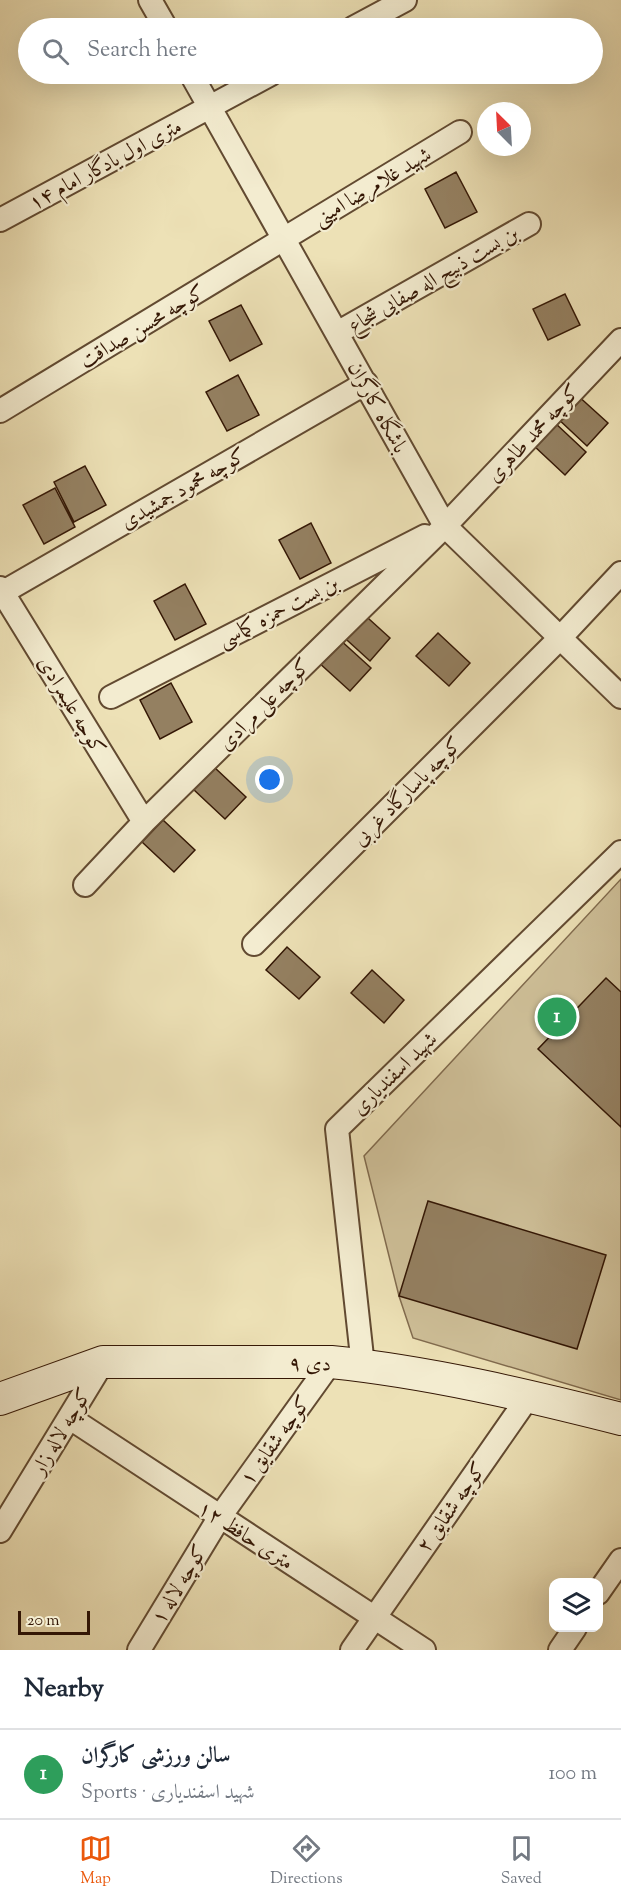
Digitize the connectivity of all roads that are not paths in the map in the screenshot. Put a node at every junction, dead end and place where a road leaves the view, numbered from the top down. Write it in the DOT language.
graph roads {
  1 [pos="150,0"];
  2 [pos="405,0"];
  3 [pos="160,18"];
  4 [pos="372,18"];
  5 [pos="197,84"];
  6 [pos="253,84"];
  7 [pos="210,107"];
  8 [pos="460,132"];
  9 [pos="0,220"];
  10 [pos="529,224"];
  11 [pos="285,240"];
  12 [pos="337,333"];
  13 [pos="621,340"];
  14 [pos="366,383"];
  15 [pos="0,411"];
  16 [pos="445,526"];
  17 [pos="621,573"];
  18 [pos="1,591"];
  19 [pos="560,638"];
  20 [pos="111,697"];
  21 [pos="621,697"];
  22 [pos="144,822"];
  23 [pos="621,852"];
  24 [pos="84,885"];
  25 [pos="254,944"];
  26 [pos="103,1362"];
  27 [pos="331,1362"];
  28 [pos="363,1366"];
  29 [pos="529,1396"];
  30 [pos="0,1399"];
  31 [pos="70,1419"];
  32 [pos="621,1419"];
  33 [pos="219,1518"];
  34 [pos="0,1531"];
  35 [pos="621,1560"];
  36 [pos="603,1586"];
  37 [pos="374,1618"];
  38 [pos="572,1632"];
  39 [pos="139,1650"];
  40 [pos="352,1650"];
  41 [pos="424,1650"];
  42 [pos="560,1650"];
  1 -- 3 [label="street"];
  2 -- 4 [label="street"];
  5 -- 7 [label="street, باشگاه کارگران"];
  6 -- 7 [label="street, ۱۴ متری اول یادگار امام"];
  7 -- 9 [label="street, ۱۴ متری اول یادگار امام"];
  7 -- 11 [label="street, باشگاه کارگران"];
  8 -- 11 [label="street, شهید غلامرضا امینی"];
  10 -- 12 [label="street, بن بست ذبیح اله صفایی شجاع"];
  11 -- 12 [label="street, باشگاه کارگران"];
  11 -- 15 [label="street, کوچه محسن صداقت"];
  12 -- 14 [label="street, باشگاه کارگران"];
  13 -- 16 [label="street, کوچه محمد طاهری"];
  14 -- 16 [label="street, باشگاه کارگران"];
  14 -- 18 [label="street, کوچه محمود جمشیدی"];
  16 -- 19 [label="street, باشگاه کارگران"];
  16 -- 20 [label="street, بن بست حمزه کماسی"];
  16 -- 22 [label="street, کوچه علی مرادی"];
  17 -- 19 [label="street, کوچه پاسارگاد غربی"];
  18 -- 22 [label="street, کوچه علیمرادی"];
  19 -- 21 [label="street, باشگاه کارگران"];
  19 -- 25 [label="street, کوچه پاسارگاد غربی"];
  22 -- 24 [label="street, کوچه علی مرادی"];
  23 -- 28 [label="street, شهید اسفندیاری"];
  26 -- 27 [label="street, ۹ دی"];
  26 -- 30 [label="street, ۹ دی"];
  26 -- 31 [label="street, کوچه لاله زار"];
  27 -- 28 [label="street, ۹ دی"];
  27 -- 33 [label="street, کوچه شقایق ۱"];
  28 -- 29 [label="street, ۹ دی"];
  29 -- 32 [label="street, ۹ دی"];
  29 -- 37 [label="street, کوچه شقایق ۲"];
  31 -- 33 [label="street, ۱۲ متری حافظ"];
  31 -- 34 [label="street, کوچه لاله زار"];
  33 -- 37 [label="street, ۱۲ متری حافظ"];
  33 -- 39 [label="street, کوچه لاله ۱"];
  35 -- 36 [label="street"];
  37 -- 40 [label="street, کوچه شقایق ۲"];
  37 -- 41 [label="street, ۱۲ متری حافظ"];
  38 -- 42 [label="street"];
}
